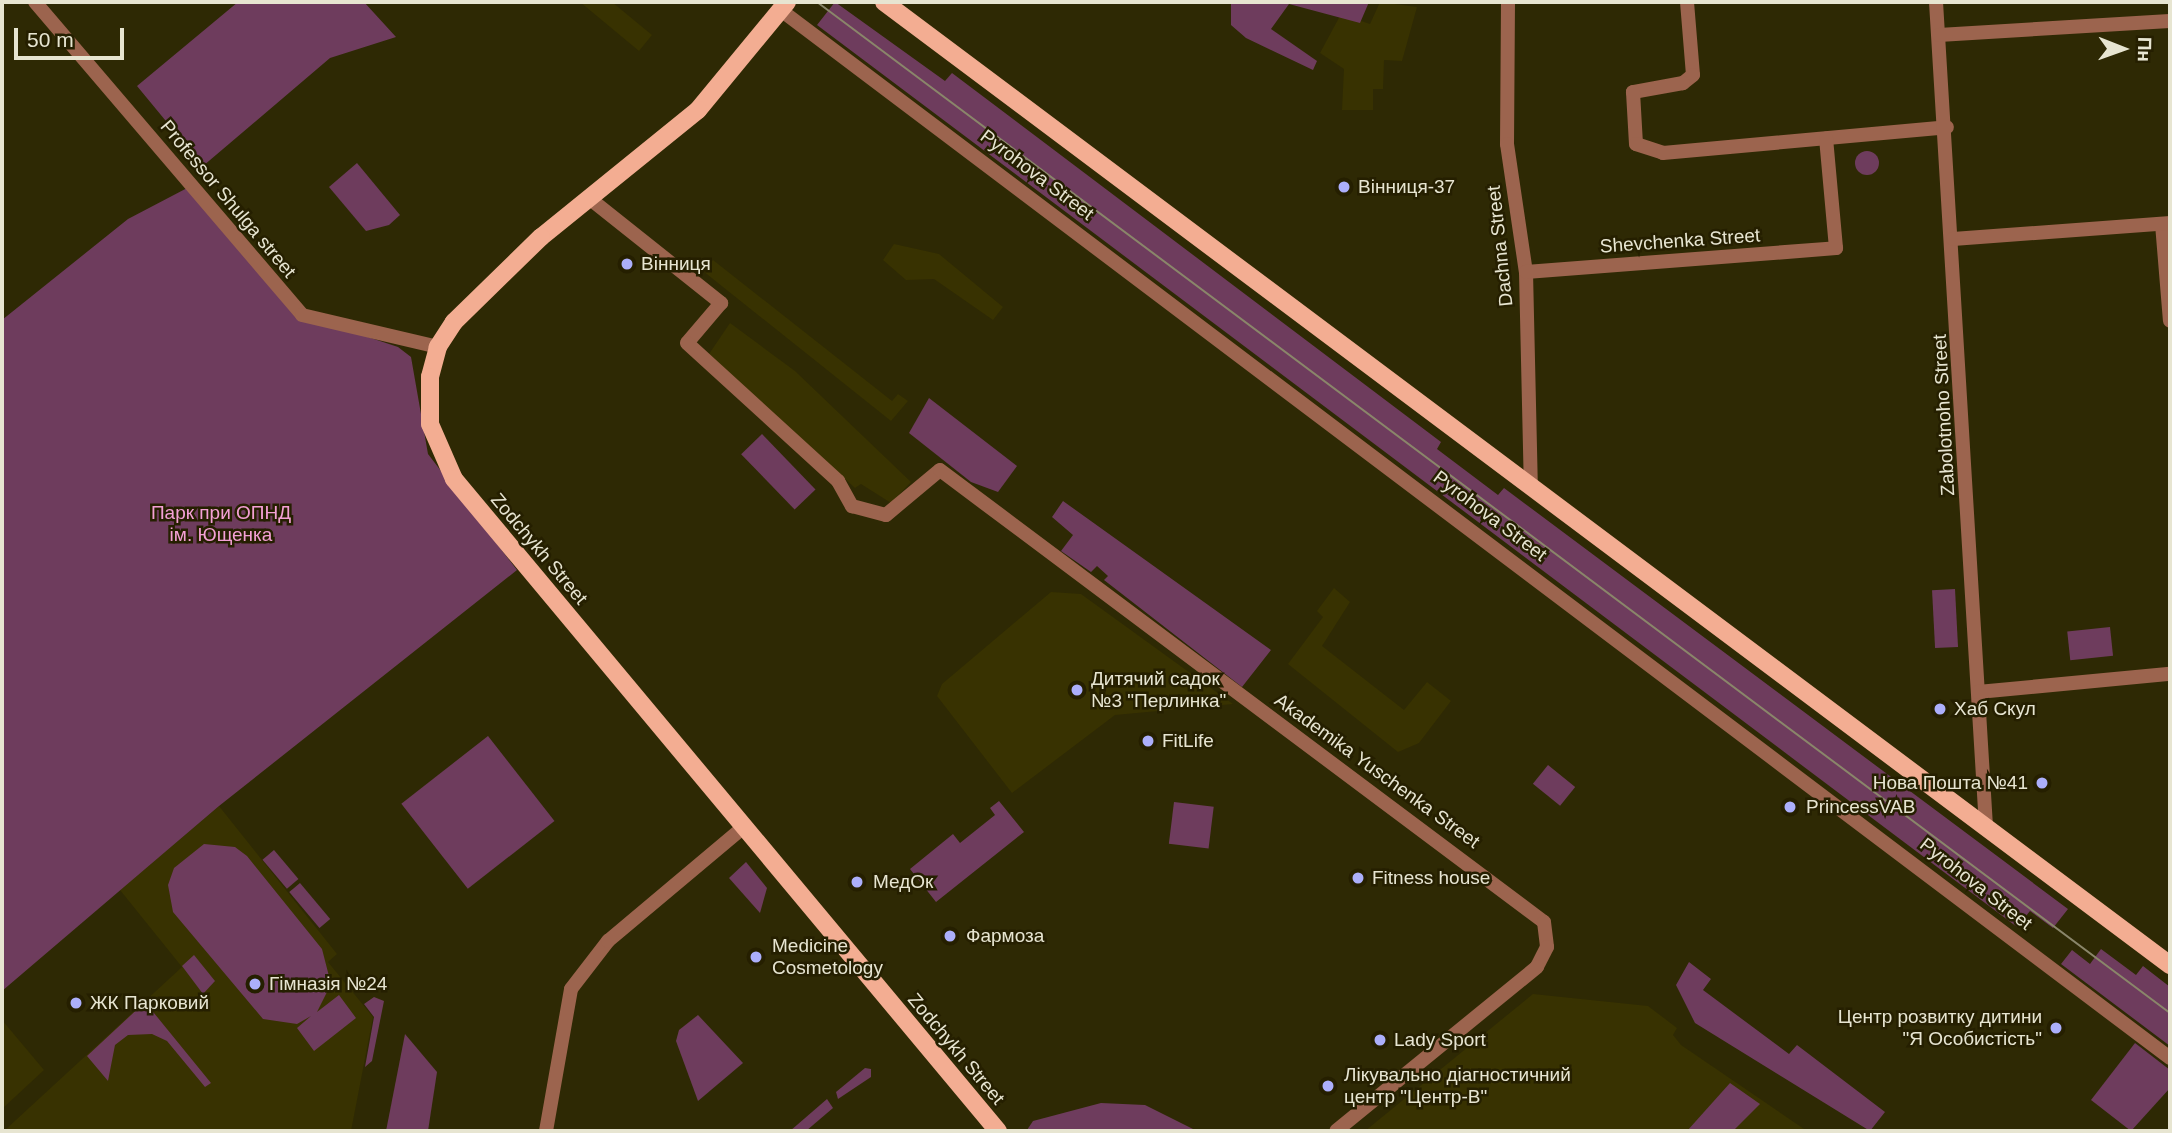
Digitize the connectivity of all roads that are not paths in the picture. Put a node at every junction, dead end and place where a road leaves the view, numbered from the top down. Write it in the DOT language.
graph roads {
  1 [pos="35,2"];
  2 [pos="884,2"];
  3 [pos="1508,2"];
  4 [pos="1687,2"];
  5 [pos="1936,2"];
  6 [pos="785,7"];
  7 [pos="2170,21"];
  8 [pos="1939,35"];
  9 [pos="1947,127"];
  10 [pos="1826,138"];
  11 [pos="589,198"];
  12 [pos="2166,224"];
  13 [pos="1953,239"];
  14 [pos="1526,272"];
  15 [pos="2170,321"];
  16 [pos="438,346"];
  17 [pos="1531,485"];
  18 [pos="2170,674"];
  19 [pos="1978,692"];
  20 [pos="744,827"];
  21 [pos="1986,827"];
  22 [pos="2170,965"];
  23 [pos="2170,1058"];
  24 [pos="546,1131"];
  25 [pos="998,1131"];
  26 [pos="1336,1131"];
  1 -- 16 [label="street, Professor Shulga street"];
  2 -- 17 [label="main road"];
  3 -- 14 [label="street, Dachna Street"];
  4 -- 10 [label="street"];
  5 -- 8 [label="street, Zabolotnoho Street"];
  6 -- 11 [label="main road"];
  6 -- 23 [label="street, Pyrohova Street"];
  7 -- 8 [label="street"];
  8 -- 9 [label="street, Zabolotnoho Street"];
  9 -- 10 [label="street"];
  9 -- 13 [label="street, Zabolotnoho Street"];
  10 -- 14 [label="street, Shevchenka Street"];
  11 -- 16 [label="main road"];
  11 -- 26 [label="street, Akademika Yuschenka Street"];
  12 -- 13 [label="street"];
  12 -- 15 [label="street"];
  13 -- 19 [label="street, Zabolotnoho Street"];
  14 -- 17 [label="street, Dachna Street"];
  16 -- 20 [label="main road, Zodchykh Street"];
  17 -- 21 [label="main road"];
  18 -- 19 [label="street"];
  19 -- 21 [label="street, Zabolotnoho Street"];
  20 -- 24 [label="street"];
  20 -- 25 [label="main road, Zodchykh Street"];
  21 -- 22 [label="main road"];
}
